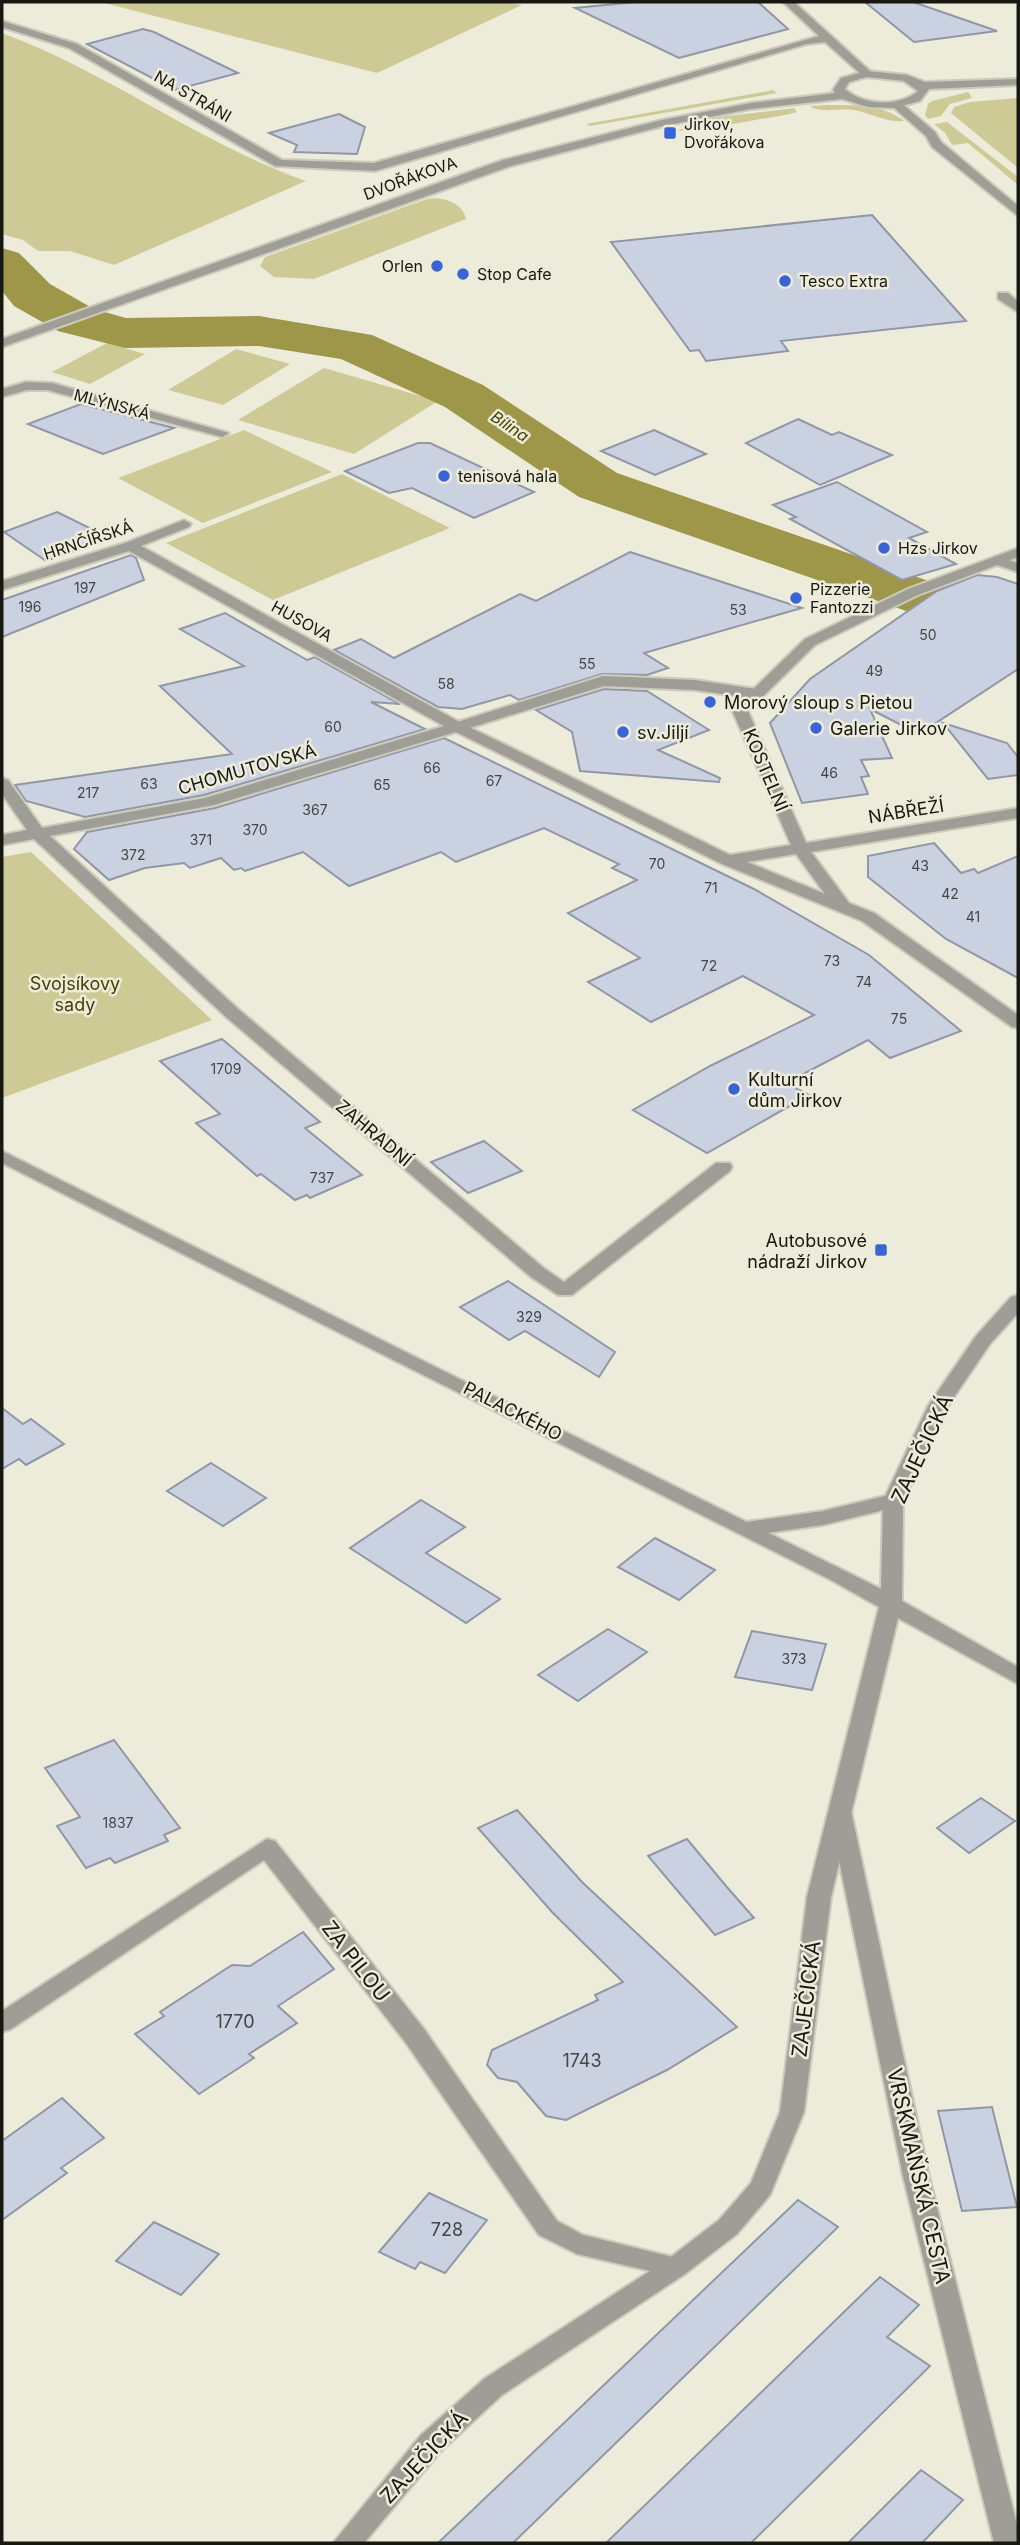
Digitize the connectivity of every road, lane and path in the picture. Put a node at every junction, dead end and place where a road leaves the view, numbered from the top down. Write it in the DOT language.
graph roads {
  1 [pos="788,2"];
  2 [pos="2,24"];
  3 [pos="827,38"];
  4 [pos="867,74"];
  5 [pos="1018,82"];
  6 [pos="923,86"];
  7 [pos="843,95"];
  8 [pos="896,104"];
  9 [pos="1018,212"];
  10 [pos="1003,296"];
  11 [pos="1018,308"];
  12 [pos="2,343"];
  13 [pos="2,393"];
  14 [pos="222,433"];
  15 [pos="184,524"];
  16 [pos="130,545"];
  17 [pos="1018,552"];
  18 [pos="996,560"];
  19 [pos="1018,568"];
  20 [pos="2,586"];
  21 [pos="757,694"];
  22 [pos="457,727"];
  23 [pos="2,783"];
  24 [pos="1018,813"];
  25 [pos="38,834"];
  26 [pos="2,840"];
  27 [pos="800,848"];
  28 [pos="728,860"];
  29 [pos="842,905"];
  30 [pos="1018,1023"];
  31 [pos="2,1156"];
  32 [pos="723,1167"];
  33 [pos="1018,1301"];
  34 [pos="893,1501"];
  35 [pos="746,1529"];
  36 [pos="891,1602"];
  37 [pos="1018,1677"];
  38 [pos="839,1806"];
  39 [pos="2,2023"];
  40 [pos="676,2267"];
  41 [pos="347,2543"];
  42 [pos="1008,2543"];
  1 -- 3 [label="street"];
  2 -- 3 [label="street, NA STRÁNI"];
  3 -- 4 [label="street"];
  4 -- 6 [label="street"];
  4 -- 7 [label="street"];
  5 -- 6 [label="street"];
  6 -- 8 [label="street"];
  7 -- 8 [label="street"];
  7 -- 12 [label="street, DVOŘÁKOVA"];
  8 -- 9 [label="street"];
  10 -- 11 [label="street"];
  13 -- 14 [label="street, MLÝNSKÁ"];
  15 -- 16 [label="street, HRNČÍŘSKÁ"];
  16 -- 20 [label="street, HRNČÍŘSKÁ"];
  16 -- 22 [label="street, HUSOVA"];
  17 -- 18 [label="street, KOSTELNÍ"];
  18 -- 19 [label="street"];
  18 -- 21 [label="street, KOSTELNÍ"];
  21 -- 22 [label="street, CHOMUTOVSKÁ"];
  21 -- 27 [label="street, KOSTELNÍ"];
  22 -- 25 [label="street, CHOMUTOVSKÁ"];
  22 -- 28 [label="street, KOSTELNÍ"];
  23 -- 25 [label="street"];
  24 -- 27 [label="street, NÁBŘEŽÍ"];
  25 -- 26 [label="street, CHOMUTOVSKÁ"];
  25 -- 32 [label="street, ZAHRADNÍ"];
  27 -- 28 [label="street, NÁBŘEŽÍ"];
  27 -- 29 [label="street, KOSTELNÍ"];
  28 -- 29 [label="street, KOSTELNÍ"];
  29 -- 30 [label="street, KOSTELNÍ"];
  31 -- 35 [label="street, PALACKÉHO"];
  33 -- 34 [label="street, ZAJEČICKÁ"];
  34 -- 35 [label="street"];
  34 -- 36 [label="street, ZAJEČICKÁ"];
  35 -- 36 [label="street, PALACKÉHO"];
  36 -- 37 [label="street, PALACKÉHO"];
  36 -- 38 [label="street, ZAJEČICKÁ"];
  38 -- 40 [label="street, ZAJEČICKÁ"];
  38 -- 42 [label="street, VRSKMAŇSKÁ CESTA"];
  39 -- 40 [label="street, ZA PILOU"];
  40 -- 41 [label="street, ZAJEČICKÁ"];
}
